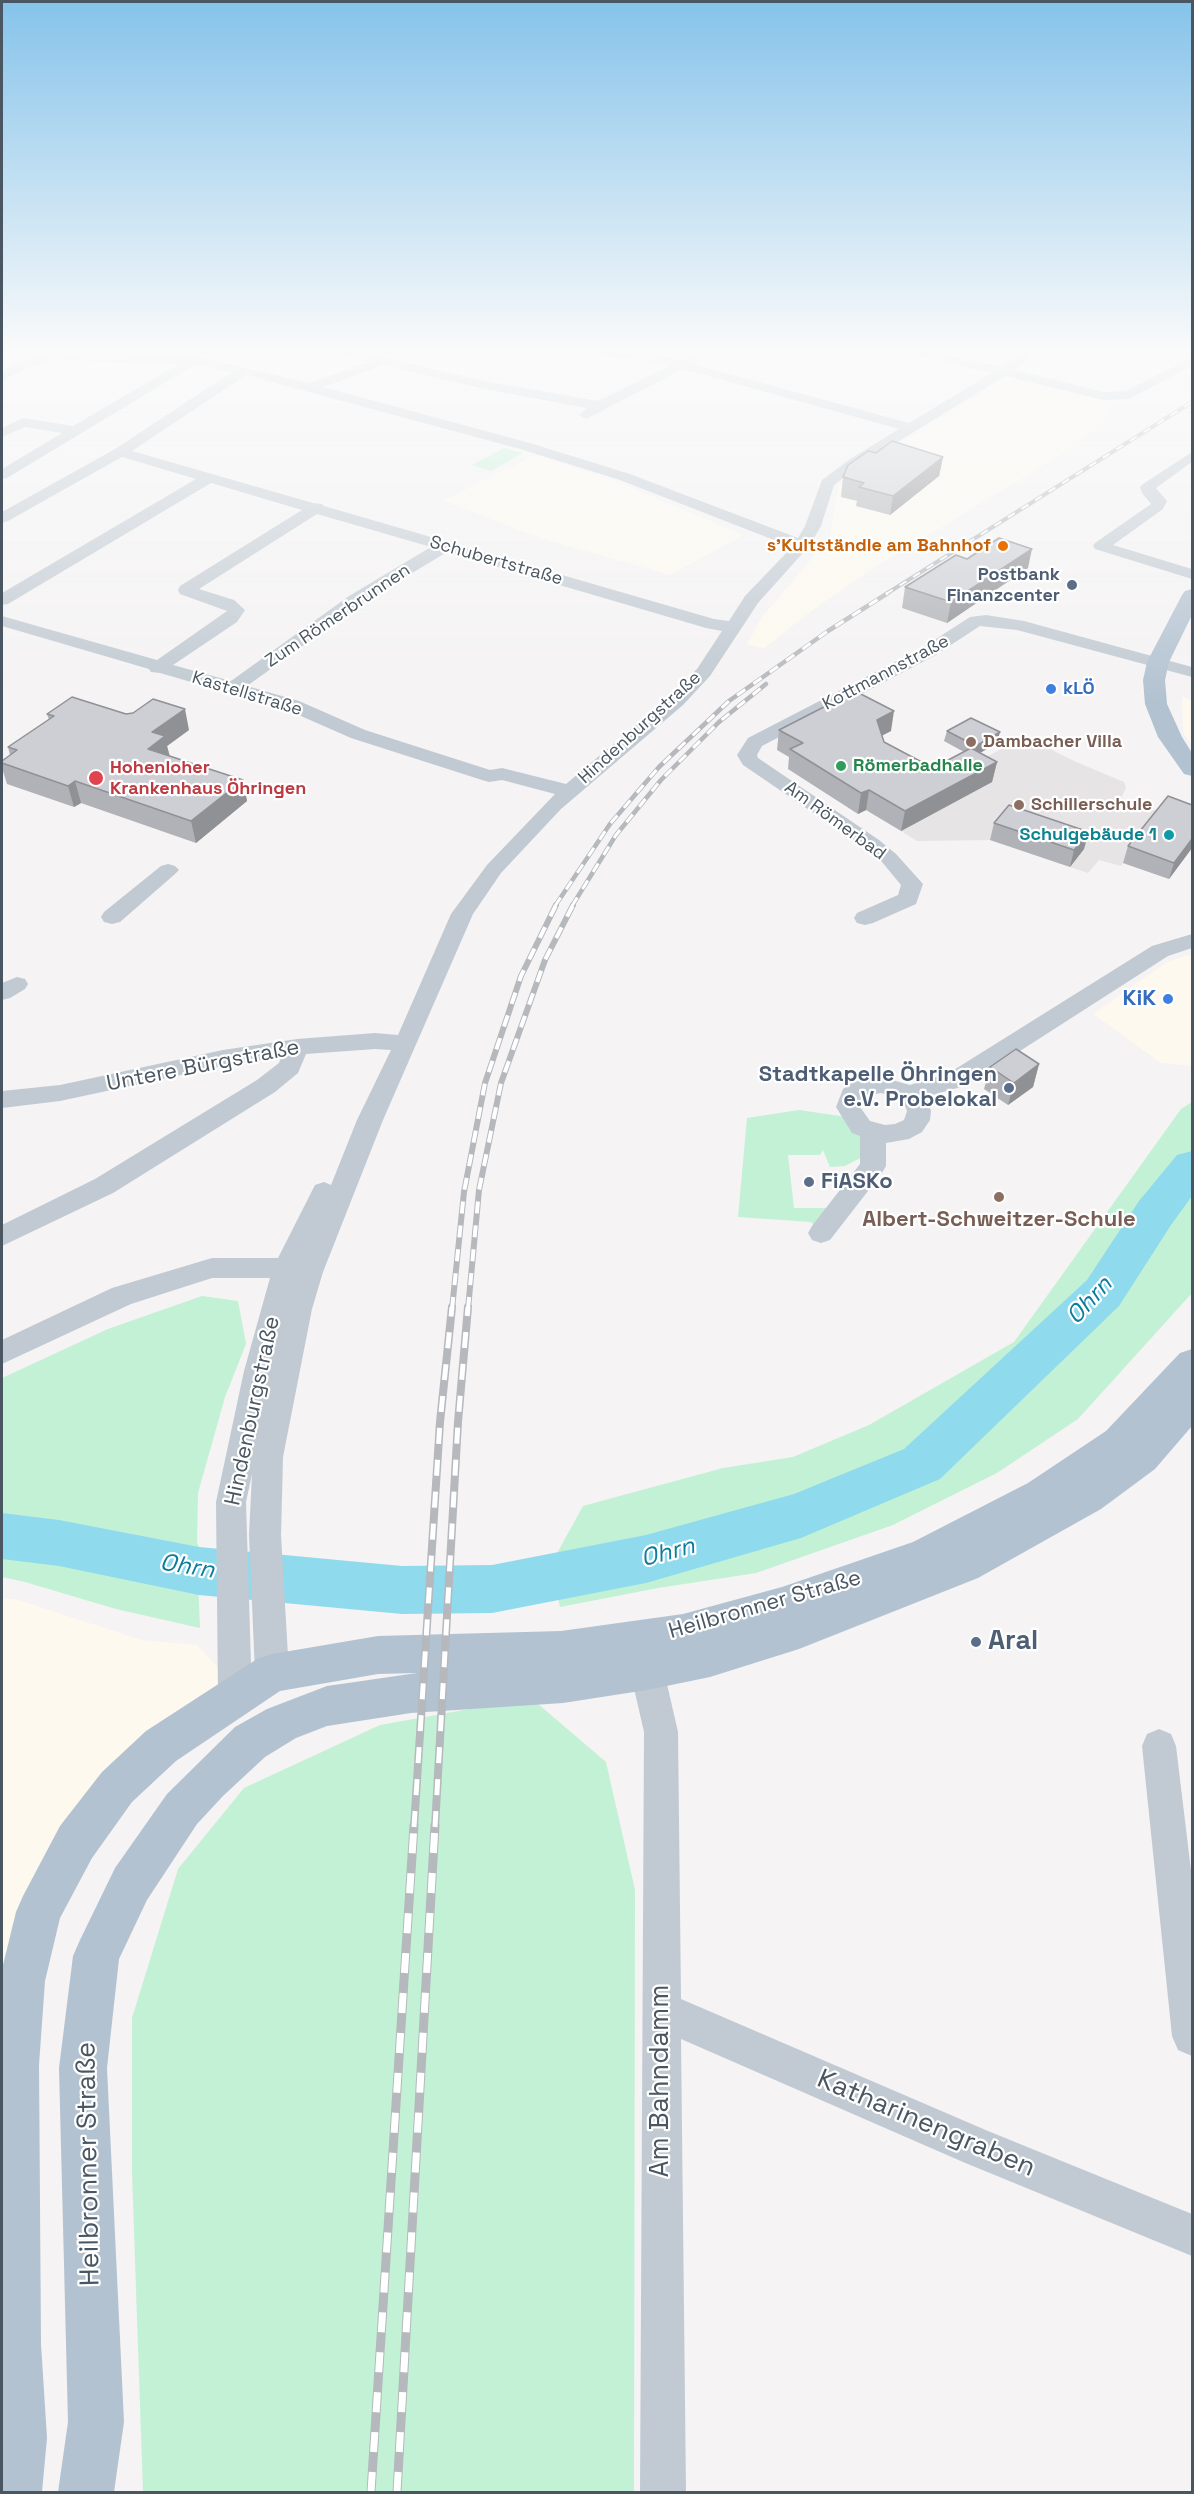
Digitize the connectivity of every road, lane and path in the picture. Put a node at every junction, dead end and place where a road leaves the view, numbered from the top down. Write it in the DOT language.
graph roads {
  1 [pos="90,468"];
  2 [pos="179,468"];
  3 [pos="597,468"];
  4 [pos="846,468"];
  5 [pos="1174,468"];
  6 [pos="210,477"];
  7 [pos="316,507"];
  8 [pos="5,513"];
  9 [pos="802,545"];
  10 [pos="445,546"];
  11 [pos="1192,574"];
  12 [pos="1192,595"];
  13 [pos="2,600"];
  14 [pos="2,621"];
  15 [pos="734,627"];
  16 [pos="1158,662"];
  17 [pos="157,668"];
  18 [pos="1192,672"];
  19 [pos="232,689"];
  20 [pos="755,742"];
  21 [pos="1192,769"];
  22 [pos="562,798"];
  23 [pos="168,870"];
  24 [pos="112,917"];
  25 [pos="865,918"];
  26 [pos="1192,941"];
  27 [pos="297,1047"];
  28 [pos="403,1049"];
  29 [pos="908,1094"];
  30 [pos="2,1099"];
  31 [pos="873,1132"];
  32 [pos="821,1233"];
  33 [pos="2,1236"];
  34 [pos="298,1270"];
  35 [pos="4,1351"];
  36 [pos="1192,1363"];
  37 [pos="1192,1402"];
  38 [pos="647,1671"];
  39 [pos="272,1673"];
  40 [pos="255,1721"];
  41 [pos="1159,1746"];
  42 [pos="660,2010"];
  43 [pos="1192,2036"];
  44 [pos="1192,2235"];
  45 [pos="14,2493"];
  46 [pos="86,2493"];
  47 [pos="663,2493"];
  1 -- 8 [label="street"];
  2 -- 6 [label="street, Schubertstraße"];
  3 -- 9 [label="street"];
  4 -- 9 [label="street, Hindenburgstraße"];
  5 -- 11 [label="street"];
  6 -- 7 [label="street, Schubertstraße"];
  6 -- 13 [label="street"];
  7 -- 10 [label="street, Schubertstraße"];
  7 -- 17 [label="street"];
  9 -- 15 [label="street, Hindenburgstraße"];
  10 -- 15 [label="street, Schubertstraße"];
  10 -- 19 [label="street, Zum Römerbrunnen"];
  12 -- 16 [label="main road"];
  14 -- 17 [label="street, Kastellstraße"];
  15 -- 22 [label="street, Hindenburgstraße"];
  16 -- 18 [label="street, Kottmannstraße"];
  16 -- 20 [label="street, Kottmannstraße"];
  16 -- 21 [label="main road"];
  17 -- 19 [label="street, Kastellstraße"];
  19 -- 22 [label="street, Kastellstraße"];
  20 -- 25 [label="street, Am Römerbad"];
  22 -- 28 [label="street, Hindenburgstraße"];
  23 -- 24 [label="street"];
  26 -- 29 [label="street"];
  27 -- 28 [label="street, Untere Bürgstraße"];
  27 -- 30 [label="street, Untere Bürgstraße"];
  27 -- 33 [label="street"];
  28 -- 34 [label="street, Hindenburgstraße"];
  29 -- 31 [label="street"];
  29 -- 31 [label="street"];
  31 -- 32 [label="street"];
  34 -- 35 [label="street"];
  34 -- 39 [label="street, Hindenburgstraße"];
  34 -- 40 [label="street, Hindenburgstraße"];
  36 -- 39 [label="main road, Heilbronner Straße"];
  37 -- 38 [label="main road, Heilbronner Straße"];
  38 -- 40 [label="main road, Heilbronner Straße"];
  38 -- 42 [label="street, Am Bahndamm"];
  39 -- 40 [label="main road, Heilbronner Straße"];
  40 -- 45 [label="main road, Heilbronner Straße"];
  40 -- 46 [label="main road, Heilbronner Straße"];
  41 -- 43 [label="street"];
  42 -- 44 [label="street, Katharinengraben"];
  42 -- 47 [label="street, Am Bahndamm"];
}
